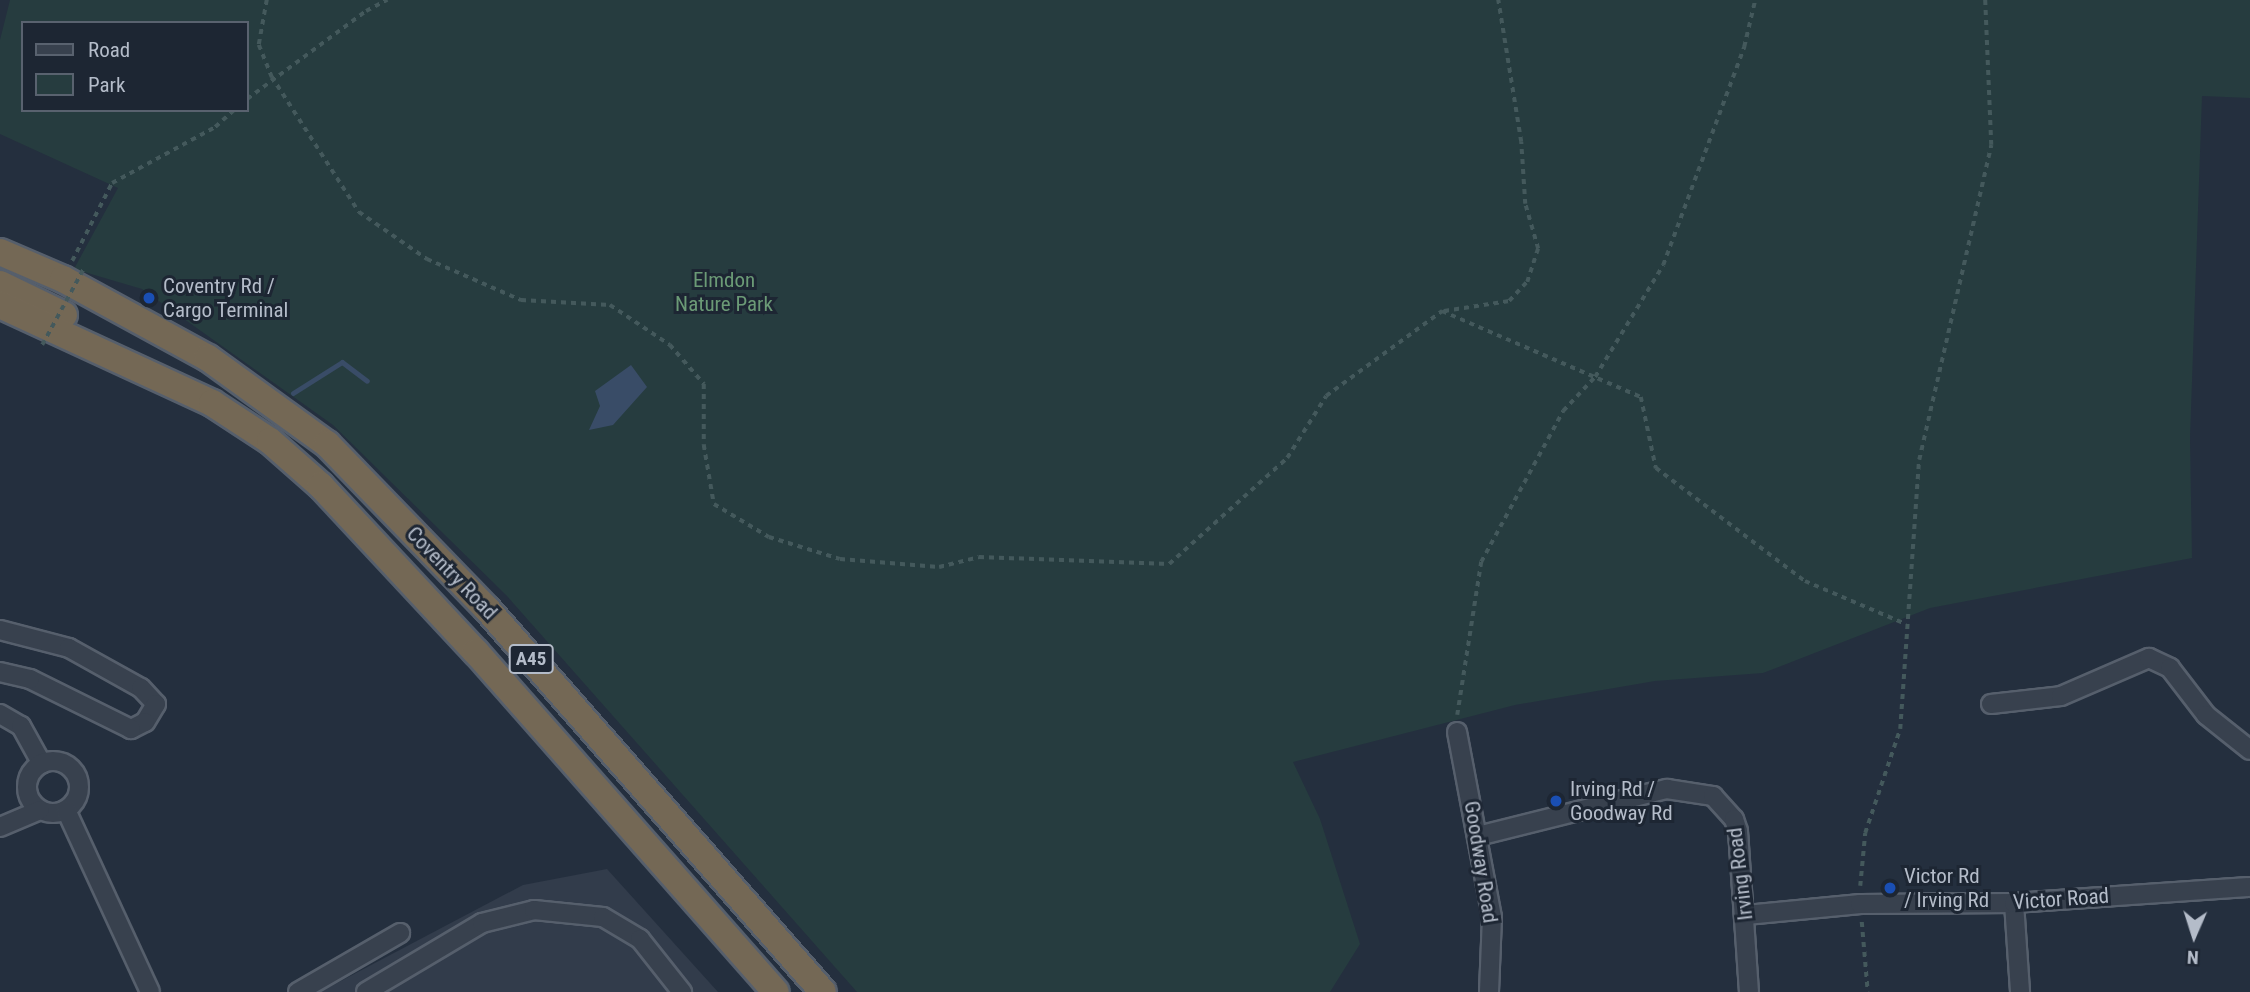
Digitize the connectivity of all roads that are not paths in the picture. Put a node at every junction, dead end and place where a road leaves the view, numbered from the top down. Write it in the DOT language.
graph roads {
  1 [pos="0,252"];
  2 [pos="0,284"];
  3 [pos="6,310"];
  4 [pos="212,403"];
  5 [pos="0,630"];
  6 [pos="0,672"];
  7 [pos="1991,704"];
  8 [pos="0,714"];
  9 [pos="1457,732"];
  10 [pos="2250,750"];
  11 [pos="42,764"];
  12 [pos="40,810"];
  13 [pos="66,810"];
  14 [pos="0,827"];
  15 [pos="1478,836"];
  16 [pos="2250,887"];
  17 [pos="2014,903"];
  18 [pos="1746,915"];
  19 [pos="400,933"];
  20 [pos="150,992"];
  21 [pos="298,992"];
  22 [pos="366,992"];
  23 [pos="682,992"];
  24 [pos="776,992"];
  25 [pos="823,992"];
  26 [pos="1489,992"];
  27 [pos="1749,992"];
  28 [pos="2020,992"];
  1 -- 25 [label="highway, Coventry Road / A45"];
  2 -- 4 [label="highway"];
  3 -- 4 [label="highway, Coventry Road / A45"];
  4 -- 24 [label="highway, Coventry Road / A45"];
  5 -- 6 [label="street"];
  7 -- 10 [label="street"];
  8 -- 11 [label="street"];
  9 -- 15 [label="street, Goodway Road"];
  11 -- 12 [label="street"];
  11 -- 13 [label="street"];
  12 -- 13 [label="street"];
  12 -- 14 [label="street"];
  13 -- 20 [label="street"];
  15 -- 18 [label="street, Irving Road"];
  15 -- 26 [label="street, Goodway Road"];
  16 -- 17 [label="street, Victor Road"];
  17 -- 18 [label="street, Victor Road"];
  17 -- 28 [label="street"];
  18 -- 27 [label="street, Irving Road"];
  19 -- 21 [label="street"];
  22 -- 23 [label="street"];
}
